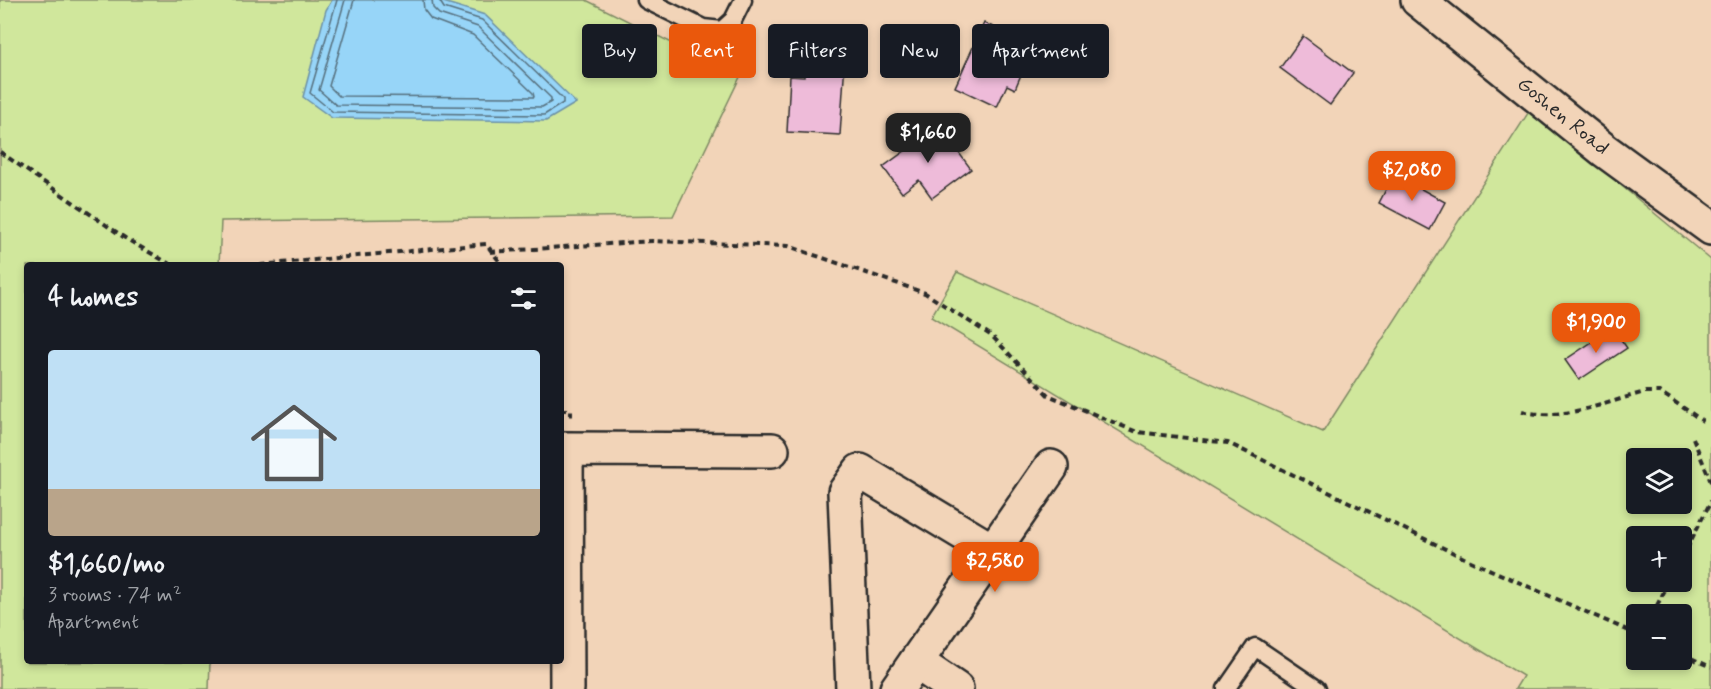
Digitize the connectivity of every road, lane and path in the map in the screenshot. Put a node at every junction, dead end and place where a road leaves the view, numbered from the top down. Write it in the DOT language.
graph roads {
  1 [pos="646,0"];
  2 [pos="743,0"];
  3 [pos="1419,0"];
  4 [pos="0,152"];
  5 [pos="1711,228"];
  6 [pos="490,252"];
  7 [pos="166,262"];
  8 [pos="293,262"];
  9 [pos="499,262"];
  10 [pos="1522,411"];
  11 [pos="1703,421"];
  12 [pos="1693,438"];
  13 [pos="564,449"];
  14 [pos="772,450"];
  15 [pos="1051,467"];
  16 [pos="1711,482"];
  17 [pos="1711,501"];
  18 [pos="564,533"];
  19 [pos="1692,538"];
  20 [pos="993,551"];
  21 [pos="1626,630"];
  22 [pos="1692,658"];
  23 [pos="916,662"];
  24 [pos="1711,667"];
  25 [pos="567,689"];
  26 [pos="853,689"];
  27 [pos="897,689"];
  28 [pos="956,689"];
  29 [pos="1226,689"];
  30 [pos="1317,689"];
  1 -- 2 [label="lane"];
  3 -- 5 [label="street, Goshen Road"];
  4 -- 7 [label="path"];
  6 -- 8 [label="path"];
  6 -- 9 [label="path"];
  6 -- 21 [label="path"];
  10 -- 11 [label="path"];
  12 -- 16 [label="path"];
  13 -- 14 [label="street"];
  13 -- 18 [label="street"];
  15 -- 20 [label="street"];
  17 -- 19 [label="path"];
  18 -- 25 [label="street"];
  20 -- 23 [label="street"];
  20 -- 26 [label="street"];
  22 -- 24 [label="path"];
  23 -- 27 [label="street"];
  23 -- 28 [label="street"];
  29 -- 30 [label="lane"];
}
